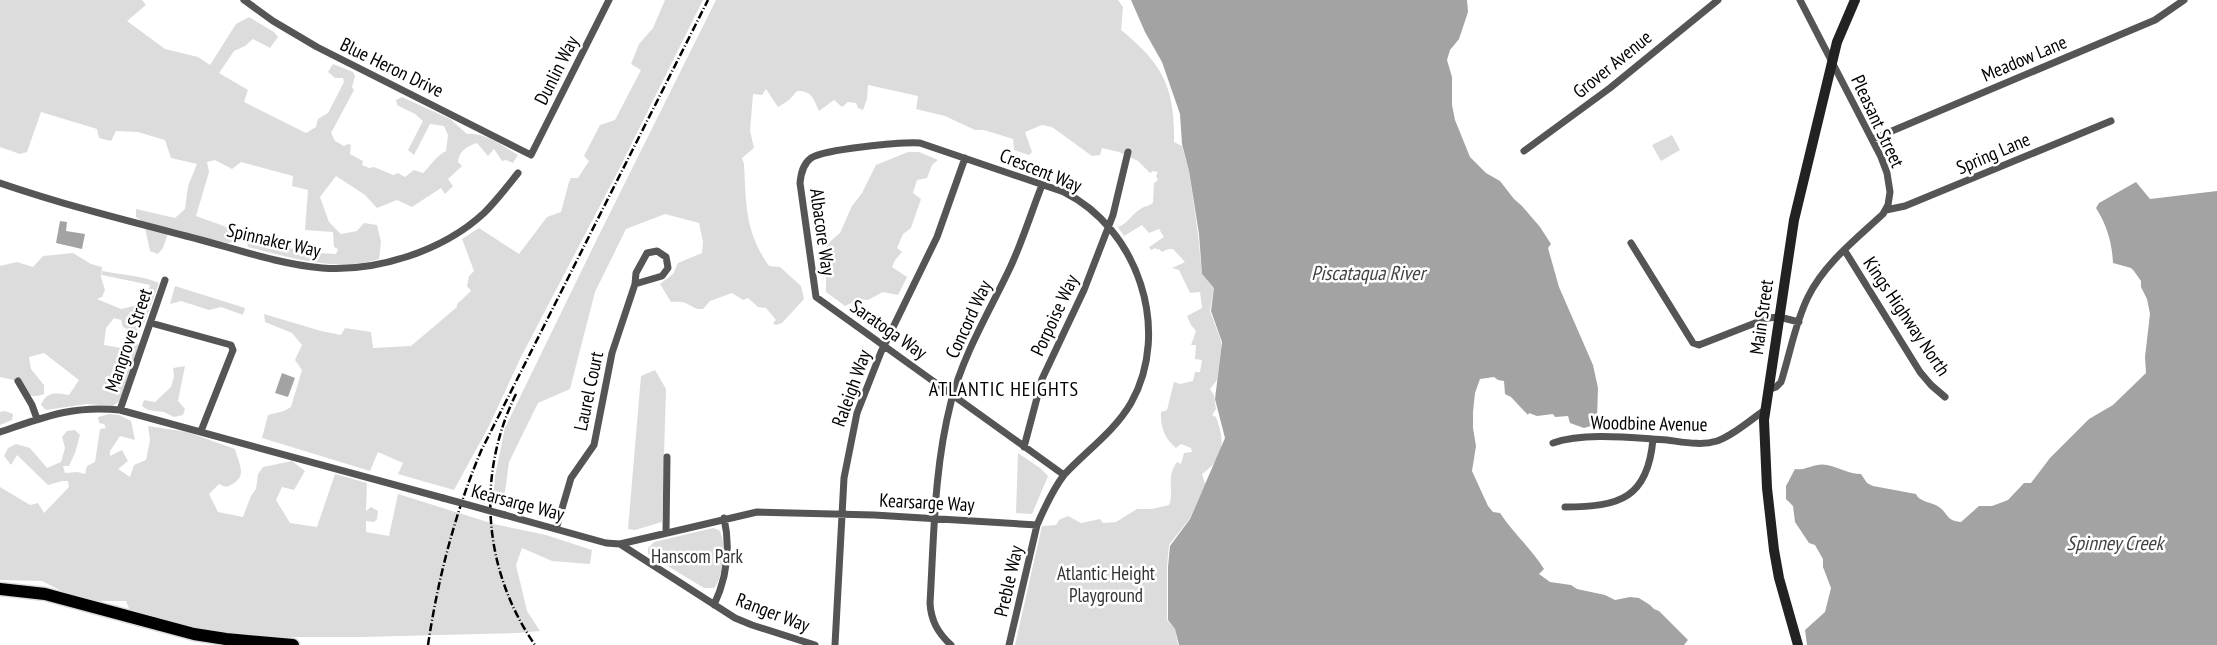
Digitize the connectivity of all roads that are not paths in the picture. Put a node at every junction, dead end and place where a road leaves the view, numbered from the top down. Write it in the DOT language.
graph roads {
  1 [pos="244,0"];
  2 [pos="610,0"];
  3 [pos="1718,0"];
  4 [pos="1800,0"];
  5 [pos="1854,0"];
  6 [pos="2184,0"];
  7 [pos="1832,62"];
  8 [pos="2111,121"];
  9 [pos="1873,139"];
  10 [pos="912,142"];
  11 [pos="1524,151"];
  12 [pos="1128,152"];
  13 [pos="531,155"];
  14 [pos="965,158"];
  15 [pos="518,173"];
  16 [pos="0,183"];
  17 [pos="1042,185"];
  18 [pos="1886,210"];
  19 [pos="1108,228"];
  20 [pos="1631,243"];
  21 [pos="1844,251"];
  22 [pos="165,280"];
  23 [pos="635,284"];
  24 [pos="816,297"];
  25 [pos="1779,317"];
  26 [pos="152,322"];
  27 [pos="1799,322"];
  28 [pos="884,346"];
  29 [pos="18,382"];
  30 [pos="1768,390"];
  31 [pos="953,394"];
  32 [pos="1945,397"];
  33 [pos="120,410"];
  34 [pos="1765,410"];
  35 [pos="37,420"];
  36 [pos="200,431"];
  37 [pos="0,432"];
  38 [pos="1653,439"];
  39 [pos="1553,443"];
  40 [pos="1024,447"];
  41 [pos="667,457"];
  42 [pos="1064,476"];
  43 [pos="1565,507"];
  44 [pos="842,514"];
  45 [pos="724,518"];
  46 [pos="934,518"];
  47 [pos="1037,525"];
  48 [pos="556,529"];
  49 [pos="666,534"];
  50 [pos="620,544"];
  51 [pos="0,589"];
  52 [pos="714,605"];
  53 [pos="293,645"];
  54 [pos="815,645"];
  55 [pos="835,645"];
  56 [pos="951,645"];
  57 [pos="1009,645"];
  58 [pos="1798,645"];
  1 -- 13 [label="street, Blue Heron Drive"];
  2 -- 13 [label="street, Dunlin Way"];
  3 -- 11 [label="street, Grover Avenue"];
  4 -- 7 [label="street, Pleasant Street"];
  5 -- 7 [label="main road, Main Street"];
  6 -- 9 [label="street, Meadow Lane"];
  7 -- 9 [label="street, Pleasant Street"];
  7 -- 25 [label="main road, Main Street"];
  8 -- 18 [label="street, Spring Lane"];
  9 -- 18 [label="street, Pleasant Street"];
  10 -- 14 [label="street, Crescent Way"];
  10 -- 24 [label="street, Albacore Way"];
  12 -- 19 [label="street, Porpoise Way"];
  14 -- 17 [label="street, Crescent Way"];
  14 -- 28 [label="street, Raleigh Way"];
  15 -- 16 [label="street, Spinnaker Way"];
  17 -- 19 [label="street, Crescent Way"];
  17 -- 31 [label="street, Concord Way"];
  18 -- 21 [label="street"];
  19 -- 40 [label="street, Porpoise Way"];
  19 -- 42 [label="street, Crescent Way"];
  20 -- 25 [label="street"];
  21 -- 27 [label="street"];
  21 -- 32 [label="street, Kings Highway North"];
  22 -- 26 [label="street, Mangrove Street"];
  23 -- 23 [label="street, Laurel Court"];
  23 -- 48 [label="street, Laurel Court"];
  24 -- 28 [label="street, Saratoga Way"];
  25 -- 27 [label="street"];
  25 -- 30 [label="main road, Main Street"];
  26 -- 33 [label="street, Mangrove Street"];
  26 -- 36 [label="street"];
  27 -- 30 [label="street"];
  28 -- 31 [label="street, Saratoga Way"];
  28 -- 44 [label="street, Raleigh Way"];
  29 -- 35 [label="street"];
  30 -- 34 [label="main road, Main Street"];
  31 -- 40 [label="street, Saratoga Way"];
  31 -- 46 [label="street, Concord Way"];
  33 -- 35 [label="street, Kearsarge Way"];
  33 -- 36 [label="street, Kearsarge Way"];
  34 -- 38 [label="street, Woodbine Avenue"];
  34 -- 58 [label="main road, Main Street"];
  35 -- 37 [label="street, Kearsarge Way"];
  36 -- 48 [label="street, Kearsarge Way, bridge"];
  38 -- 39 [label="street, Woodbine Avenue"];
  38 -- 43 [label="street"];
  40 -- 42 [label="street, Saratoga Way"];
  41 -- 49 [label="street"];
  42 -- 47 [label="street, Crescent Way"];
  44 -- 45 [label="street, Kearsarge Way"];
  44 -- 46 [label="street, Kearsarge Way"];
  44 -- 55 [label="street, Raleigh Way"];
  45 -- 49 [label="street, Kearsarge Way"];
  45 -- 52 [label="street"];
  46 -- 47 [label="street, Kearsarge Way"];
  46 -- 56 [label="street, Concord Way"];
  47 -- 57 [label="street, Preble Way"];
  48 -- 50 [label="street, Kearsarge Way"];
  49 -- 50 [label="street, Kearsarge Way"];
  50 -- 52 [label="street, Ranger Way"];
  51 -- 53 [label="highway"];
  52 -- 54 [label="street, Ranger Way"];
}
